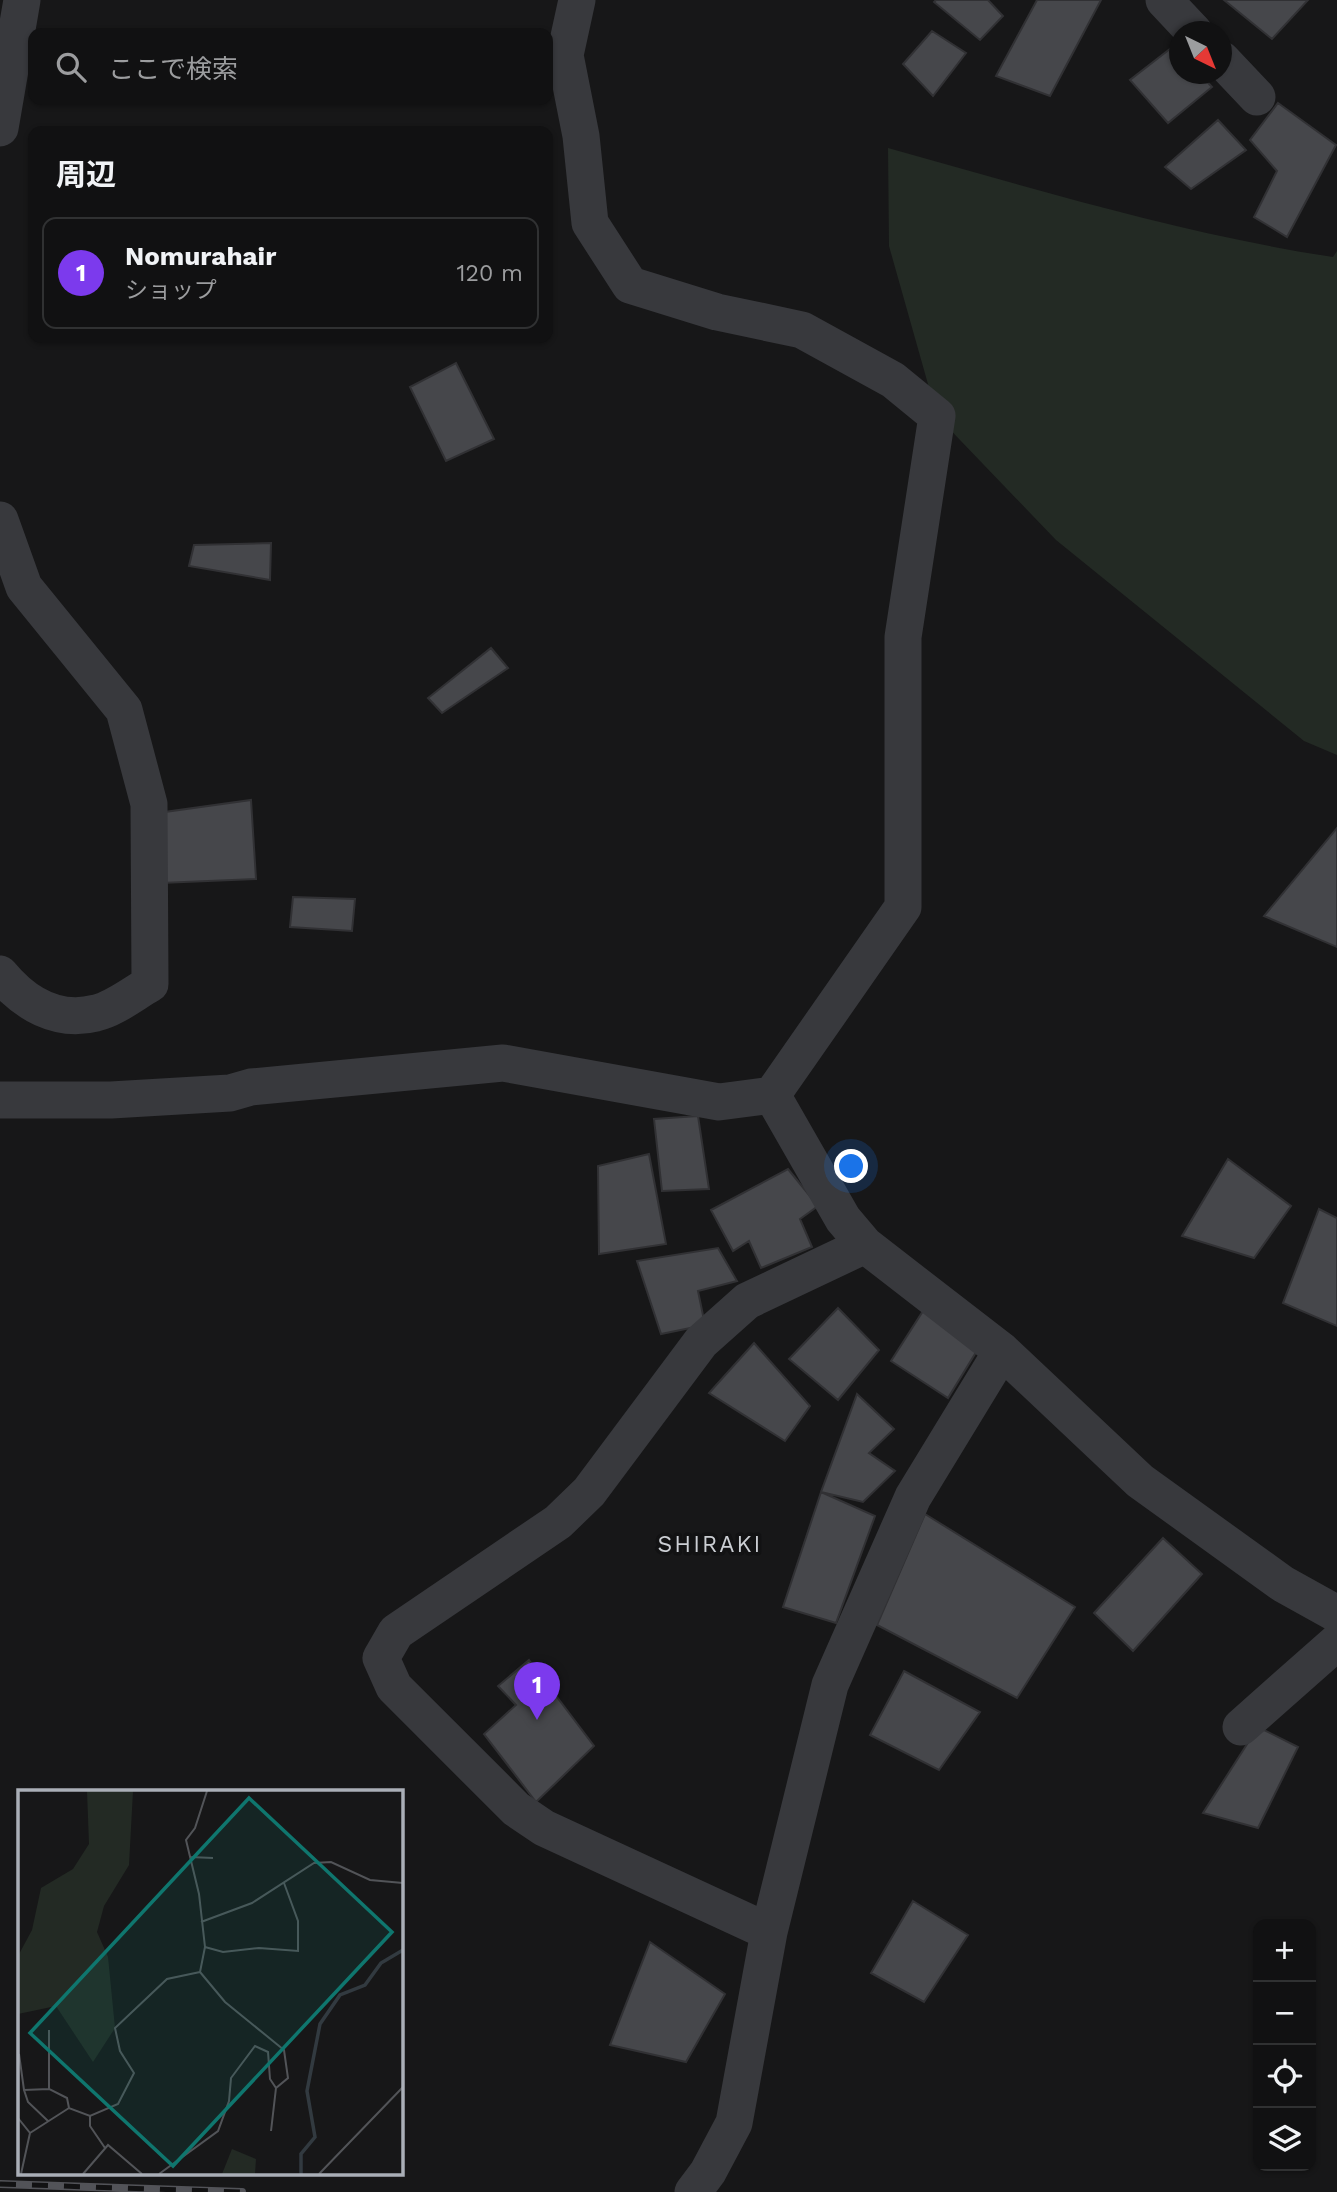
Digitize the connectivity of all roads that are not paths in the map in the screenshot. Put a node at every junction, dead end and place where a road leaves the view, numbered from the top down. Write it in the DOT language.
graph roads {
  1 [pos="22,0"];
  2 [pos="577,0"];
  3 [pos="1164,0"];
  4 [pos="1184,21"];
  5 [pos="1232,71"];
  6 [pos="1257,97"];
  7 [pos="0,128"];
  8 [pos="0,520"];
  9 [pos="0,974"];
  10 [pos="772,1095"];
  11 [pos="0,1100"];
  12 [pos="865,1245"];
  13 [pos="1002,1351"];
  14 [pos="1337,1614"];
  15 [pos="1337,1642"];
  16 [pos="1241,1727"];
  17 [pos="769,1932"];
  18 [pos="693,2192"];
  1 -- 7 [label="street"];
  2 -- 10 [label="street"];
  3 -- 4 [label="street"];
  5 -- 6 [label="street"];
  8 -- 9 [label="street"];
  10 -- 11 [label="street"];
  10 -- 12 [label="street"];
  12 -- 13 [label="street"];
  12 -- 17 [label="street"];
  13 -- 14 [label="street"];
  13 -- 17 [label="street"];
  15 -- 16 [label="street"];
  17 -- 18 [label="street"];
}
